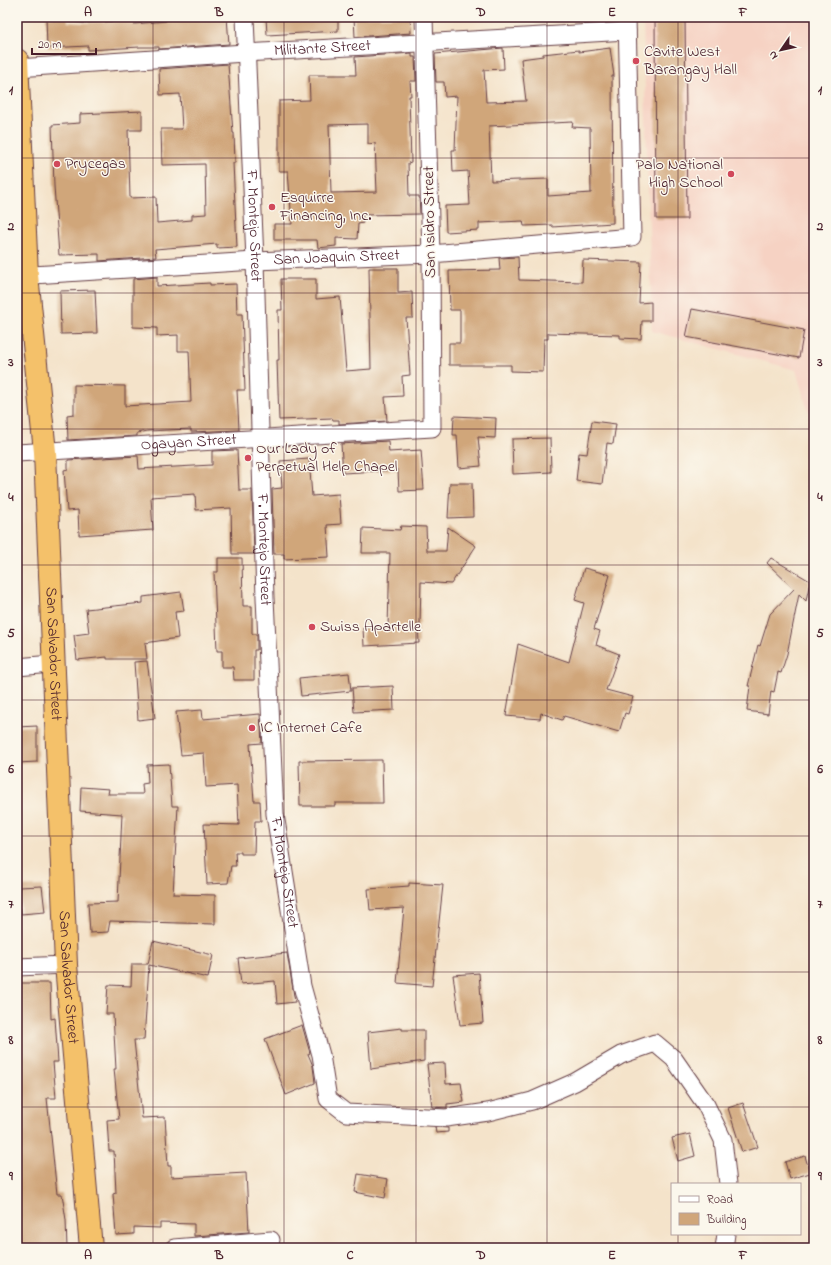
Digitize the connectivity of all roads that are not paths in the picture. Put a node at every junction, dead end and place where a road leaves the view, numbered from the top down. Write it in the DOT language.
graph roads {
  1 [pos="245,17"];
  2 [pos="424,17"];
  3 [pos="627,24"];
  4 [pos="425,43"];
  5 [pos="245,52"];
  6 [pos="17,60"];
  7 [pos="17,68"];
  8 [pos="431,254"];
  9 [pos="255,261"];
  10 [pos="22,276"];
  11 [pos="432,428"];
  12 [pos="260,438"];
  13 [pos="45,452"];
  14 [pos="17,453"];
  15 [pos="52,664"];
  16 [pos="17,667"];
  17 [pos="66,965"];
  18 [pos="17,967"];
  19 [pos="728,1183"];
  20 [pos="726,1235"];
  21 [pos="270,1240"];
  22 [pos="91,1248"];
  23 [pos="174,1248"];
  24 [pos="724,1248"];
  1 -- 5 [label="street, F. Montejo Street"];
  2 -- 4 [label="street, San Isidro Street"];
  3 -- 4 [label="street, Militante Street"];
  3 -- 8 [label="street, San Joaquin Street"];
  4 -- 5 [label="street, Militante Street"];
  4 -- 8 [label="street, San Isidro Street"];
  5 -- 7 [label="street, Militante Street"];
  5 -- 9 [label="street, F. Montejo Street"];
  6 -- 7 [label="highway, San Salvador Street"];
  7 -- 10 [label="highway, San Salvador Street"];
  8 -- 9 [label="street, San Joaquin Street"];
  8 -- 11 [label="street, San Isidro Street"];
  9 -- 10 [label="street, San Joaquin Street"];
  9 -- 12 [label="street, F. Montejo Street"];
  10 -- 13 [label="highway, San Salvador Street"];
  11 -- 12 [label="street, Ogayan Street"];
  12 -- 13 [label="street, Ogayan Street"];
  12 -- 19 [label="street, F. Montejo Street"];
  13 -- 14 [label="street, Ogayan Street"];
  13 -- 15 [label="highway, San Salvador Street"];
  15 -- 16 [label="street"];
  15 -- 17 [label="highway, San Salvador Street"];
  17 -- 18 [label="street"];
  17 -- 22 [label="highway, San Salvador Street"];
  20 -- 24 [label="street"];
  21 -- 23 [label="street"];
}
